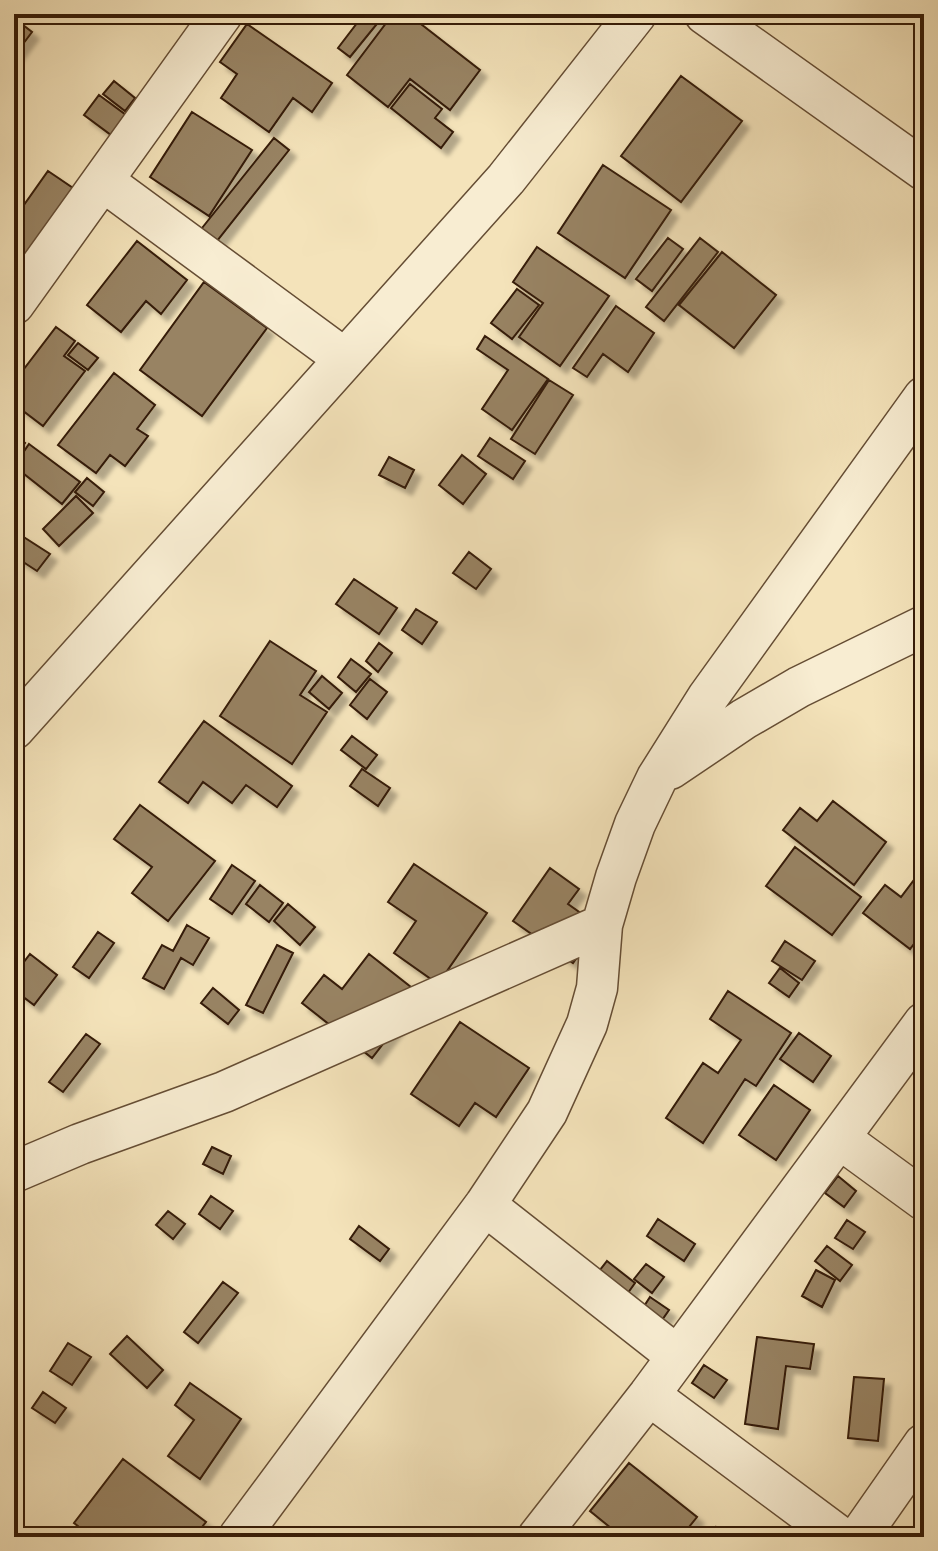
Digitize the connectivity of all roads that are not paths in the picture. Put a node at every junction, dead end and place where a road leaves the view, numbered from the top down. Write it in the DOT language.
graph roads {
  1 [pos="222,14"];
  2 [pos="636,14"];
  3 [pos="705,14"];
  4 [pos="924,170"];
  5 [pos="103,181"];
  6 [pos="14,304"];
  7 [pos="345,359"];
  8 [pos="924,397"];
  9 [pos="924,626"];
  10 [pos="14,729"];
  11 [pos="657,778"];
  12 [pos="602,925"];
  13 [pos="924,1023"];
  14 [pos="839,1138"];
  15 [pos="14,1172"];
  16 [pos="924,1200"];
  17 [pos="485,1205"];
  18 [pos="677,1356"];
  19 [pos="649,1395"];
  20 [pos="924,1444"];
  21 [pos="239,1537"];
  22 [pos="538,1537"];
  23 [pos="840,1537"];
  24 [pos="859,1537"];
  1 -- 5 [label="street"];
  2 -- 7 [label="street"];
  3 -- 4 [label="street"];
  5 -- 6 [label="street"];
  5 -- 7 [label="street"];
  7 -- 10 [label="street"];
  8 -- 11 [label="street"];
  9 -- 11 [label="street"];
  11 -- 12 [label="street"];
  12 -- 15 [label="street"];
  12 -- 17 [label="street"];
  13 -- 14 [label="street"];
  14 -- 16 [label="street"];
  14 -- 18 [label="street"];
  17 -- 18 [label="street"];
  17 -- 21 [label="street"];
  18 -- 19 [label="street"];
  19 -- 22 [label="street"];
  19 -- 23 [label="street"];
  20 -- 24 [label="street"];
}
